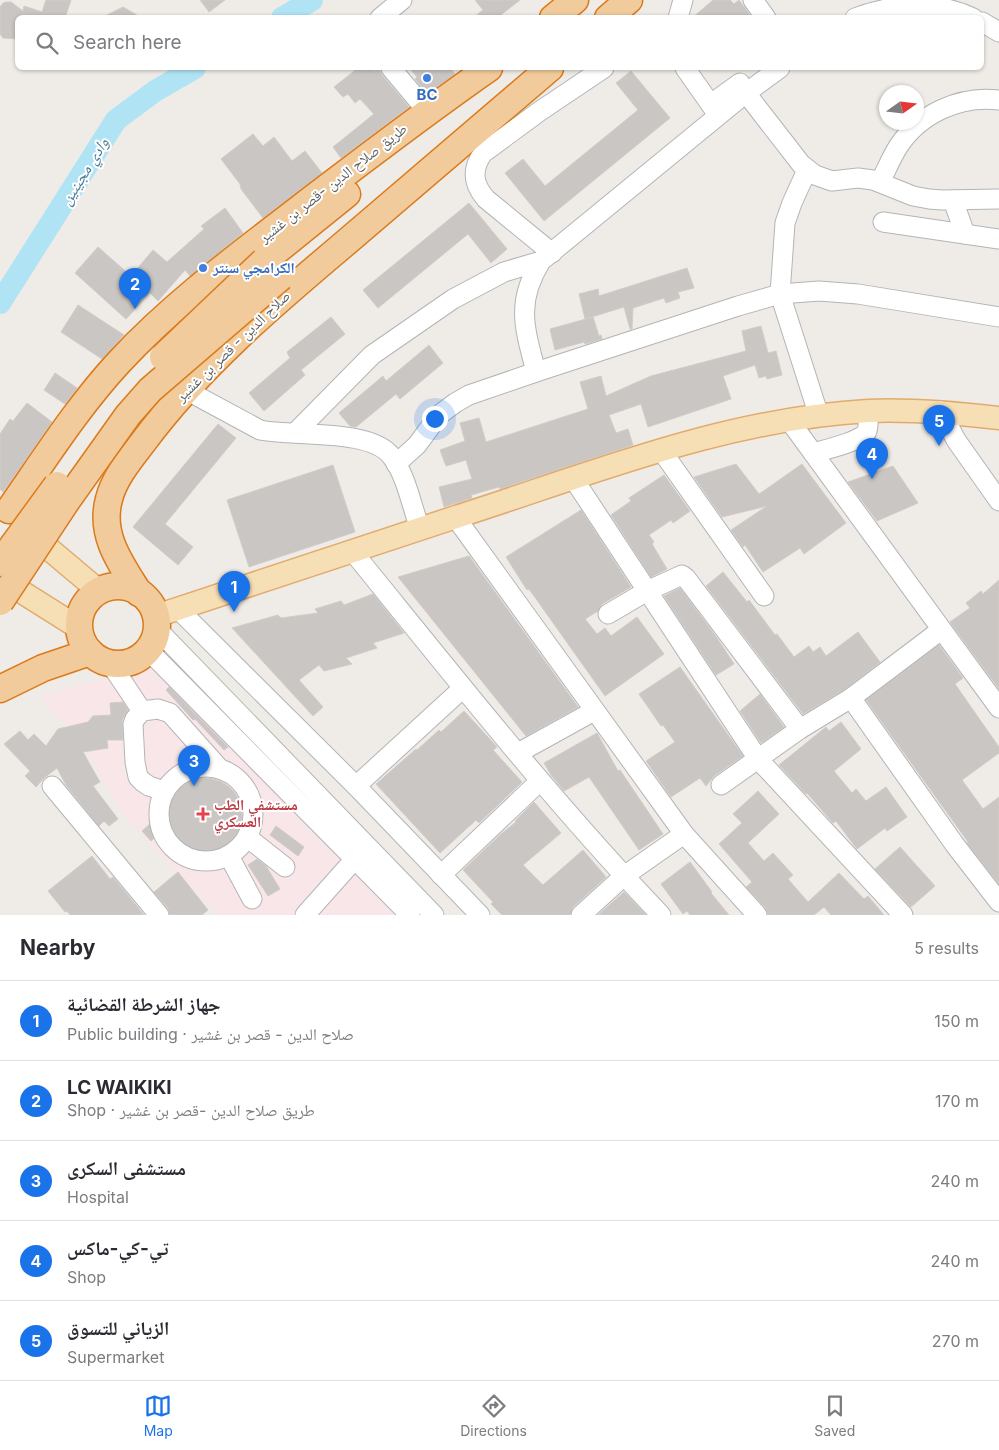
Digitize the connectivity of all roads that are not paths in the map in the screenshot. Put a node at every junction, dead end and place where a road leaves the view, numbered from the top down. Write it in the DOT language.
graph roads {
  1 [pos="402,0"];
  2 [pos="575,0"];
  3 [pos="629,0"];
  4 [pos="683,0"];
  5 [pos="753,0"];
  6 [pos="895,3"];
  7 [pos="384,15"];
  8 [pos="557,15"];
  9 [pos="612,15"];
  10 [pos="679,15"];
  11 [pos="764,15"];
  12 [pos="862,15"];
  13 [pos="964,15"];
  14 [pos="984,23"];
  15 [pos="999,32"];
  16 [pos="393,70"];
  17 [pos="486,70"];
  18 [pos="497,70"];
  19 [pos="548,70"];
  20 [pos="601,70"];
  21 [pos="686,70"];
  22 [pos="758,70"];
  23 [pos="777,70"];
  24 [pos="527,87"];
  25 [pos="746,93"];
  26 [pos="999,100"];
  27 [pos="715,110"];
  28 [pos="427,111"];
  29 [pos="807,170"];
  30 [pos="880,182"];
  31 [pos="999,199"];
  32 [pos="953,200"];
  33 [pos="883,222"];
  34 [pos="965,234"];
  35 [pos="999,239"];
  36 [pos="547,257"];
  37 [pos="273,269"];
  38 [pos="780,294"];
  39 [pos="999,318"];
  40 [pos="536,372"];
  41 [pos="186,390"];
  42 [pos="868,411"];
  43 [pos="941,411"];
  44 [pos="819,416"];
  45 [pos="999,418"];
  46 [pos="789,420"];
  47 [pos="295,433"];
  48 [pos="661,450"];
  49 [pos="813,453"];
  50 [pos="396,464"];
  51 [pos="573,478"];
  52 [pos="999,501"];
  53 [pos="4,510"];
  54 [pos="456,518"];
  55 [pos="420,529"];
  56 [pos="42,543"];
  57 [pos="353,552"];
  58 [pos="2,582"];
  59 [pos="99,591"];
  60 [pos="647,591"];
  61 [pos="139,593"];
  62 [pos="764,596"];
  63 [pos="608,614"];
  64 [pos="160,626"];
  65 [pos="79,628"];
  66 [pos="941,630"];
  67 [pos="100,658"];
  68 [pos="464,688"];
  69 [pos="0,689"];
  70 [pos="851,698"];
  71 [pos="999,708"];
  72 [pos="594,710"];
  73 [pos="142,711"];
  74 [pos="800,729"];
  75 [pos="518,753"];
  76 [pos="758,759"];
  77 [pos="220,769"];
  78 [pos="540,781"];
  79 [pos="721,785"];
  80 [pos="52,786"];
  81 [pos="356,786"];
  82 [pos="164,791"];
  83 [pos="684,834"];
  84 [pos="248,837"];
  85 [pos="368,845"];
  86 [pos="229,856"];
  87 [pos="354,860"];
  88 [pos="285,866"];
  89 [pos="441,875"];
  90 [pos="624,876"];
  91 [pos="252,898"];
  92 [pos="999,902"];
  93 [pos="313,912"];
  94 [pos="159,915"];
  95 [pos="410,915"];
  96 [pos="434,915"];
  97 [pos="480,915"];
  98 [pos="581,915"];
  99 [pos="661,915"];
  100 [pos="758,915"];
  101 [pos="903,915"];
  1 -- 7 [label="street"];
  2 -- 8 [label="highway"];
  3 -- 9 [label="highway"];
  4 -- 10 [label="street"];
  5 -- 11 [label="street"];
  6 -- 12 [label="street"];
  6 -- 13 [label="street"];
  14 -- 15 [label="street"];
  16 -- 28 [label="street"];
  17 -- 28 [label="highway, طريق صلاح الدين -قصر بن غشير"];
  18 -- 37 [label="highway"];
  19 -- 24 [label="highway, صلاح الدين - قصر بن غشير"];
  20 -- 36 [label="street"];
  21 -- 27 [label="street"];
  22 -- 27 [label="street"];
  23 -- 25 [label="street"];
  24 -- 37 [label="highway"];
  24 -- 41 [label="highway, صلاح الدين - قصر بن غشير"];
  25 -- 27 [label="street"];
  25 -- 29 [label="street"];
  26 -- 30 [label="street"];
  27 -- 36 [label="street"];
  28 -- 53 [label="highway, طريق صلاح الدين -قصر بن غشير"];
  29 -- 30 [label="street"];
  29 -- 38 [label="street"];
  30 -- 32 [label="street"];
  31 -- 32 [label="street"];
  32 -- 34 [label="street"];
  33 -- 34 [label="street"];
  34 -- 35 [label="street"];
  36 -- 40 [label="street"];
  36 -- 47 [label="street"];
  37 -- 58 [label="highway, bridge"];
  37 -- 58 [label="highway, bridge"];
  38 -- 39 [label="street"];
  38 -- 40 [label="street"];
  38 -- 44 [label="street"];
  40 -- 50 [label="street"];
  41 -- 47 [label="street"];
  41 -- 61 [label="highway, صلاح الدين - قصر بن غشير"];
  42 -- 43 [label="main road"];
  42 -- 44 [label="main road"];
  42 -- 49 [label="street"];
  43 -- 45 [label="main road"];
  43 -- 52 [label="street"];
  44 -- 46 [label="main road"];
  46 -- 48 [label="main road"];
  46 -- 49 [label="street"];
  47 -- 50 [label="street"];
  48 -- 51 [label="main road"];
  48 -- 62 [label="street"];
  49 -- 66 [label="street"];
  50 -- 55 [label="street"];
  51 -- 54 [label="main road"];
  51 -- 60 [label="street"];
  53 -- 56 [label="main road"];
  54 -- 55 [label="main road"];
  54 -- 72 [label="street"];
  55 -- 57 [label="main road"];
  56 -- 58 [label="main road"];
  56 -- 59 [label="main road"];
  57 -- 64 [label="main road"];
  57 -- 68 [label="street"];
  58 -- 65 [label="main road"];
  59 -- 61 [label="highway"];
  59 -- 65 [label="highway"];
  60 -- 63 [label="street"];
  60 -- 74 [label="street"];
  60 -- 76 [label="street"];
  61 -- 64 [label="highway"];
  64 -- 67 [label="highway"];
  64 -- 81 [label="street"];
  64 -- 85 [label="street"];
  64 -- 87 [label="street"];
  65 -- 67 [label="highway"];
  66 -- 70 [label="street"];
  66 -- 71 [label="street"];
  67 -- 69 [label="highway"];
  67 -- 73 [label="street"];
  68 -- 75 [label="street"];
  68 -- 81 [label="street"];
  70 -- 74 [label="street"];
  70 -- 92 [label="street"];
  72 -- 75 [label="street"];
  72 -- 83 [label="street"];
  73 -- 77 [label="street"];
  73 -- 82 [label="street"];
  74 -- 76 [label="street"];
  75 -- 78 [label="street"];
  76 -- 79 [label="street"];
  76 -- 101 [label="street"];
  77 -- 82 [label="street"];
  77 -- 84 [label="street"];
  78 -- 89 [label="street"];
  78 -- 90 [label="street"];
  80 -- 94 [label="street"];
  81 -- 89 [label="street"];
  82 -- 86 [label="street"];
  83 -- 90 [label="street"];
  83 -- 100 [label="street"];
  84 -- 86 [label="street"];
  84 -- 88 [label="street"];
  85 -- 87 [label="street"];
  85 -- 96 [label="street"];
  86 -- 91 [label="street"];
  87 -- 93 [label="street"];
  87 -- 95 [label="street"];
  89 -- 97 [label="street"];
  90 -- 98 [label="street"];
  90 -- 99 [label="street"];
}
